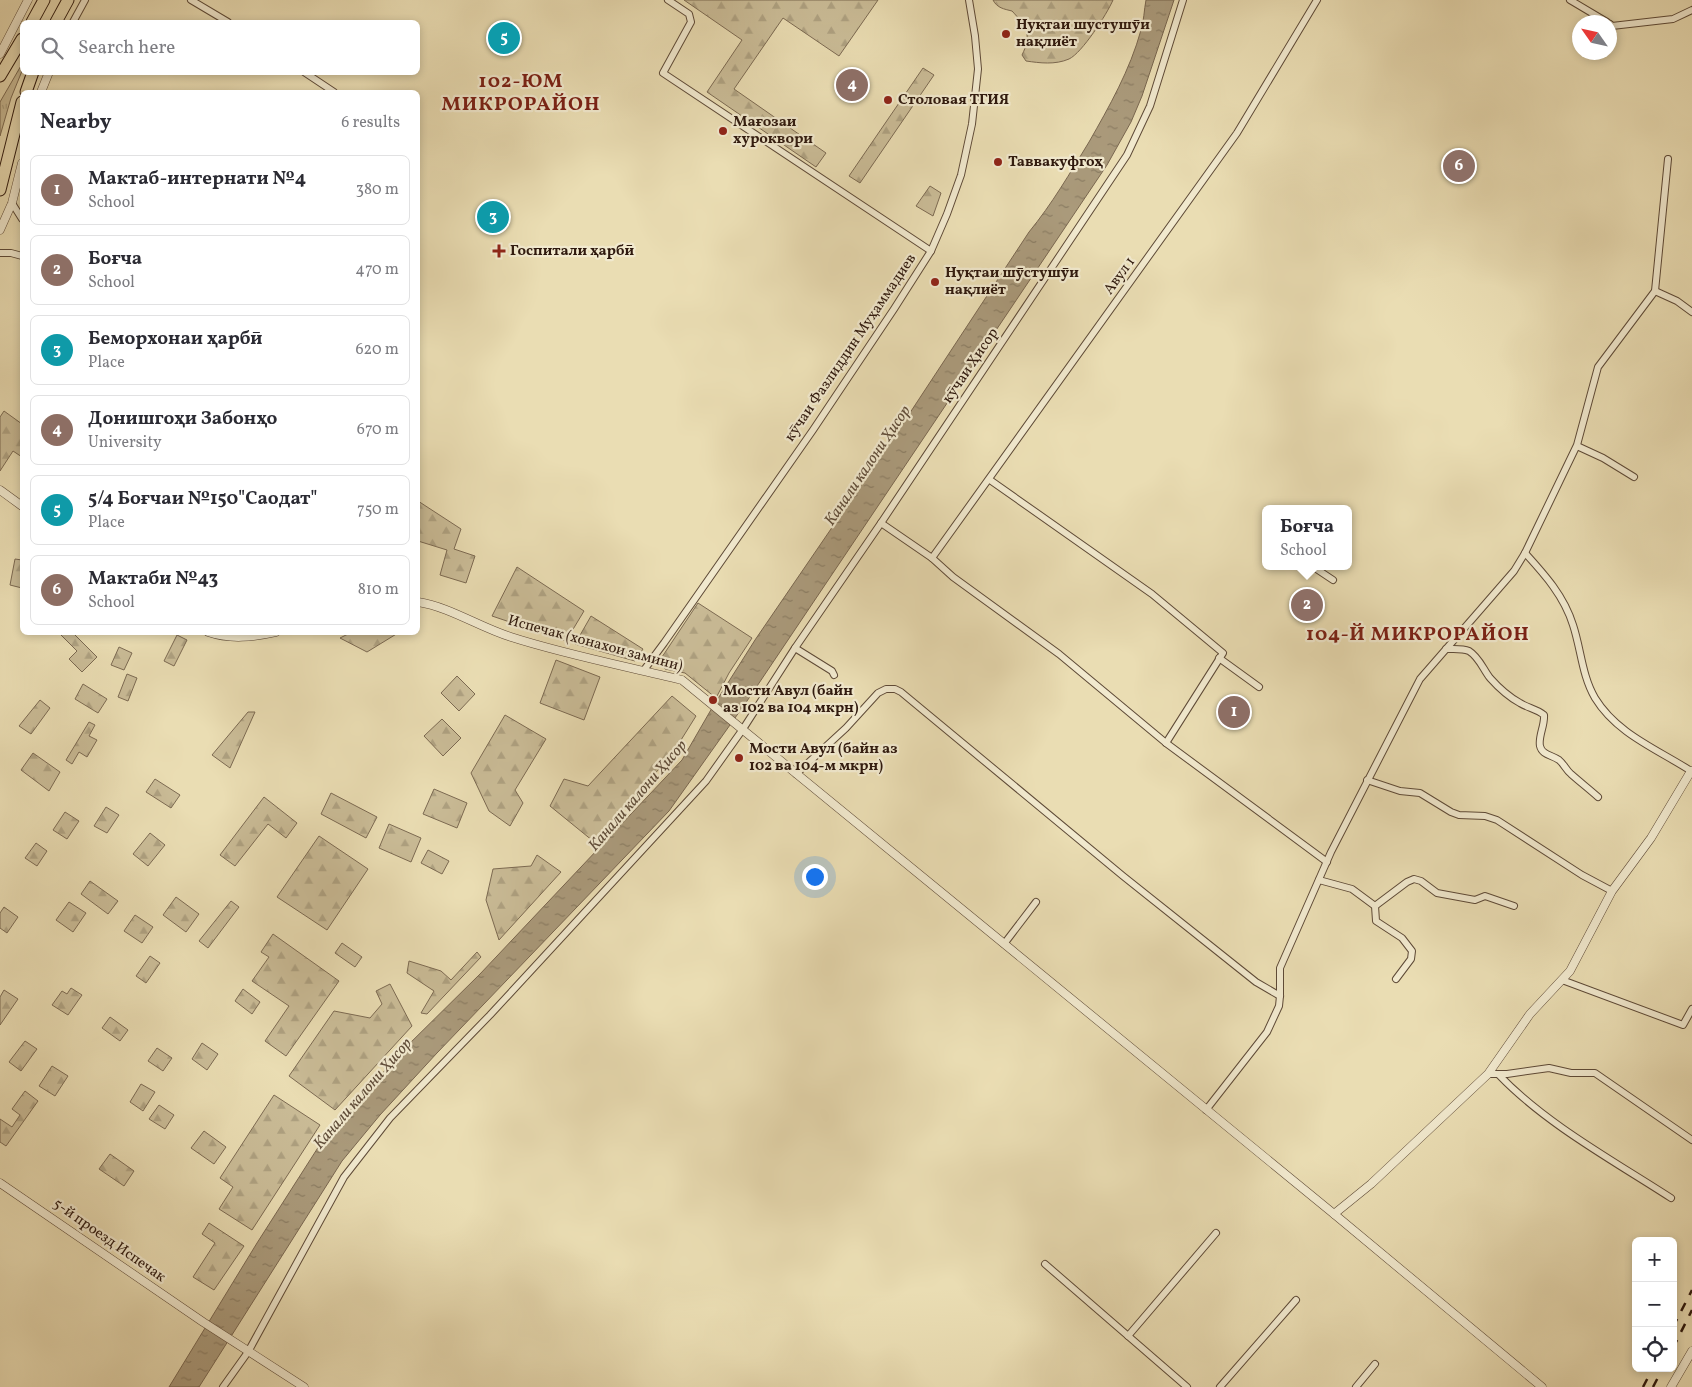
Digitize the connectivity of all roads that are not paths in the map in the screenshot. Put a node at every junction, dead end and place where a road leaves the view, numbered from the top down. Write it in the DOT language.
graph roads {
  1 [pos="28,0"];
  2 [pos="44,0"];
  3 [pos="68,0"];
  4 [pos="85,0"];
  5 [pos="190,0"];
  6 [pos="668,0"];
  7 [pos="969,0"];
  8 [pos="1183,0"];
  9 [pos="1317,0"];
  10 [pos="1570,0"];
  11 [pos="1692,10"];
  12 [pos="1595,15"];
  13 [pos="33,20"];
  14 [pos="57,20"];
  15 [pos="74,20"];
  16 [pos="225,20"];
  17 [pos="1617,25"];
  18 [pos="20,42"];
  19 [pos="0,54"];
  20 [pos="32,75"];
  21 [pos="48,75"];
  22 [pos="308,75"];
  23 [pos="0,76"];
  24 [pos="27,90"];
  25 [pos="42,90"];
  26 [pos="331,90"];
  27 [pos="20,110"];
  28 [pos="1668,159"];
  29 [pos="20,171"];
  30 [pos="1,181"];
  31 [pos="12,203"];
  32 [pos="20,216"];
  33 [pos="0,230"];
  34 [pos="931,251"];
  35 [pos="0,253"];
  36 [pos="20,256"];
  37 [pos="1655,291"];
  38 [pos="1692,312"];
  39 [pos="1577,446"];
  40 [pos="1634,476"];
  41 [pos="990,480"];
  42 [pos="0,490"];
  43 [pos="20,505"];
  44 [pos="881,523"];
  45 [pos="1526,553"];
  46 [pos="932,558"];
  47 [pos="1318,570"];
  48 [pos="1333,580"];
  49 [pos="420,602"];
  50 [pos="216,635"];
  51 [pos="263,635"];
  52 [pos="795,648"];
  53 [pos="1446,649"];
  54 [pos="1219,658"];
  55 [pos="644,670"];
  56 [pos="834,675"];
  57 [pos="1259,688"];
  58 [pos="743,728"];
  59 [pos="1166,743"];
  60 [pos="1691,771"];
  61 [pos="796,774"];
  62 [pos="1367,780"];
  63 [pos="1598,797"];
  64 [pos="1327,862"];
  65 [pos="1319,880"];
  66 [pos="1612,891"];
  67 [pos="1036,902"];
  68 [pos="1375,906"];
  69 [pos="1514,906"];
  70 [pos="1004,944"];
  71 [pos="1396,979"];
  72 [pos="1562,980"];
  73 [pos="1280,996"];
  74 [pos="1692,1009"];
  75 [pos="1690,1019"];
  76 [pos="1488,1074"];
  77 [pos="1499,1075"];
  78 [pos="1206,1110"];
  79 [pos="1692,1140"];
  80 [pos="0,1183"];
  81 [pos="1671,1198"];
  82 [pos="1334,1214"];
  83 [pos="1216,1233"];
  84 [pos="1045,1264"];
  85 [pos="1296,1300"];
  86 [pos="1128,1336"];
  87 [pos="1692,1351"];
  88 [pos="248,1352"];
  89 [pos="1375,1364"];
  90 [pos="224,1387"];
  91 [pos="304,1387"];
  92 [pos="1187,1387"];
  93 [pos="1220,1387"];
  94 [pos="1356,1387"];
  95 [pos="1542,1387"];
  96 [pos="1671,1387"];
  1 -- 19 [label="street"];
  2 -- 13 [label="highway"];
  3 -- 14 [label="highway"];
  4 -- 15 [label="street"];
  5 -- 16 [label="street"];
  6 -- 34 [label="street"];
  7 -- 34 [label="street, кӯчаи Фазлиддин Муҳаммадиев"];
  8 -- 44 [label="street, кӯчаи Ҳисор"];
  9 -- 41 [label="street, Авул 1"];
  10 -- 12 [label="street"];
  11 -- 17 [label="street"];
  18 -- 23 [label="highway"];
  20 -- 24 [label="highway"];
  21 -- 25 [label="street"];
  22 -- 26 [label="street"];
  27 -- 30 [label="highway"];
  28 -- 37 [label="street"];
  29 -- 31 [label="street"];
  31 -- 32 [label="street"];
  31 -- 33 [label="street"];
  34 -- 55 [label="street, кӯчаи Фазлиддин Муҳаммадиев"];
  35 -- 36 [label="street"];
  37 -- 38 [label="street"];
  37 -- 39 [label="street"];
  39 -- 40 [label="street"];
  39 -- 45 [label="street"];
  41 -- 46 [label="street, Авул 1"];
  41 -- 54 [label="street"];
  42 -- 43 [label="street"];
  44 -- 46 [label="street"];
  44 -- 52 [label="street, кӯчаи Ҳисор"];
  45 -- 53 [label="street"];
  45 -- 60 [label="street"];
  46 -- 59 [label="street"];
  47 -- 48 [label="street"];
  49 -- 55 [label="street, Испечак (хонахои замини)"];
  50 -- 51 [label="street"];
  52 -- 56 [label="street"];
  52 -- 58 [label="street, кӯчаи Ҳисор"];
  53 -- 62 [label="street"];
  53 -- 63 [label="street"];
  54 -- 57 [label="street"];
  54 -- 59 [label="street"];
  55 -- 58 [label="street, Испечак (хонахои замини)"];
  58 -- 61 [label="street, Испечак (хонахои замини)"];
  58 -- 88 [label="street, кӯчаи Ҳисор"];
  59 -- 64 [label="street"];
  60 -- 66 [label="street"];
  61 -- 70 [label="street, Испечак (хонахои замини)"];
  61 -- 73 [label="street"];
  62 -- 64 [label="street"];
  62 -- 66 [label="street"];
  64 -- 65 [label="street"];
  65 -- 68 [label="street"];
  65 -- 73 [label="street"];
  66 -- 72 [label="street"];
  67 -- 70 [label="street"];
  68 -- 69 [label="street"];
  68 -- 71 [label="street"];
  70 -- 78 [label="street, Испечак (хонахои замини)"];
  72 -- 75 [label="street"];
  72 -- 76 [label="street"];
  73 -- 78 [label="street"];
  74 -- 75 [label="street"];
  76 -- 77 [label="street"];
  76 -- 82 [label="street"];
  77 -- 79 [label="street"];
  77 -- 81 [label="street"];
  78 -- 82 [label="street, Испечак (хонахои замини)"];
  80 -- 88 [label="street, 5-й проезд Испечак"];
  82 -- 95 [label="street, Испечак (хонахои замини)"];
  83 -- 86 [label="street"];
  84 -- 86 [label="street"];
  85 -- 93 [label="street"];
  86 -- 92 [label="street"];
  87 -- 96 [label="street"];
  88 -- 90 [label="street, кӯчаи Ҳисор"];
  88 -- 91 [label="street, 5-й проезд Испечак"];
  89 -- 94 [label="street"];
}
